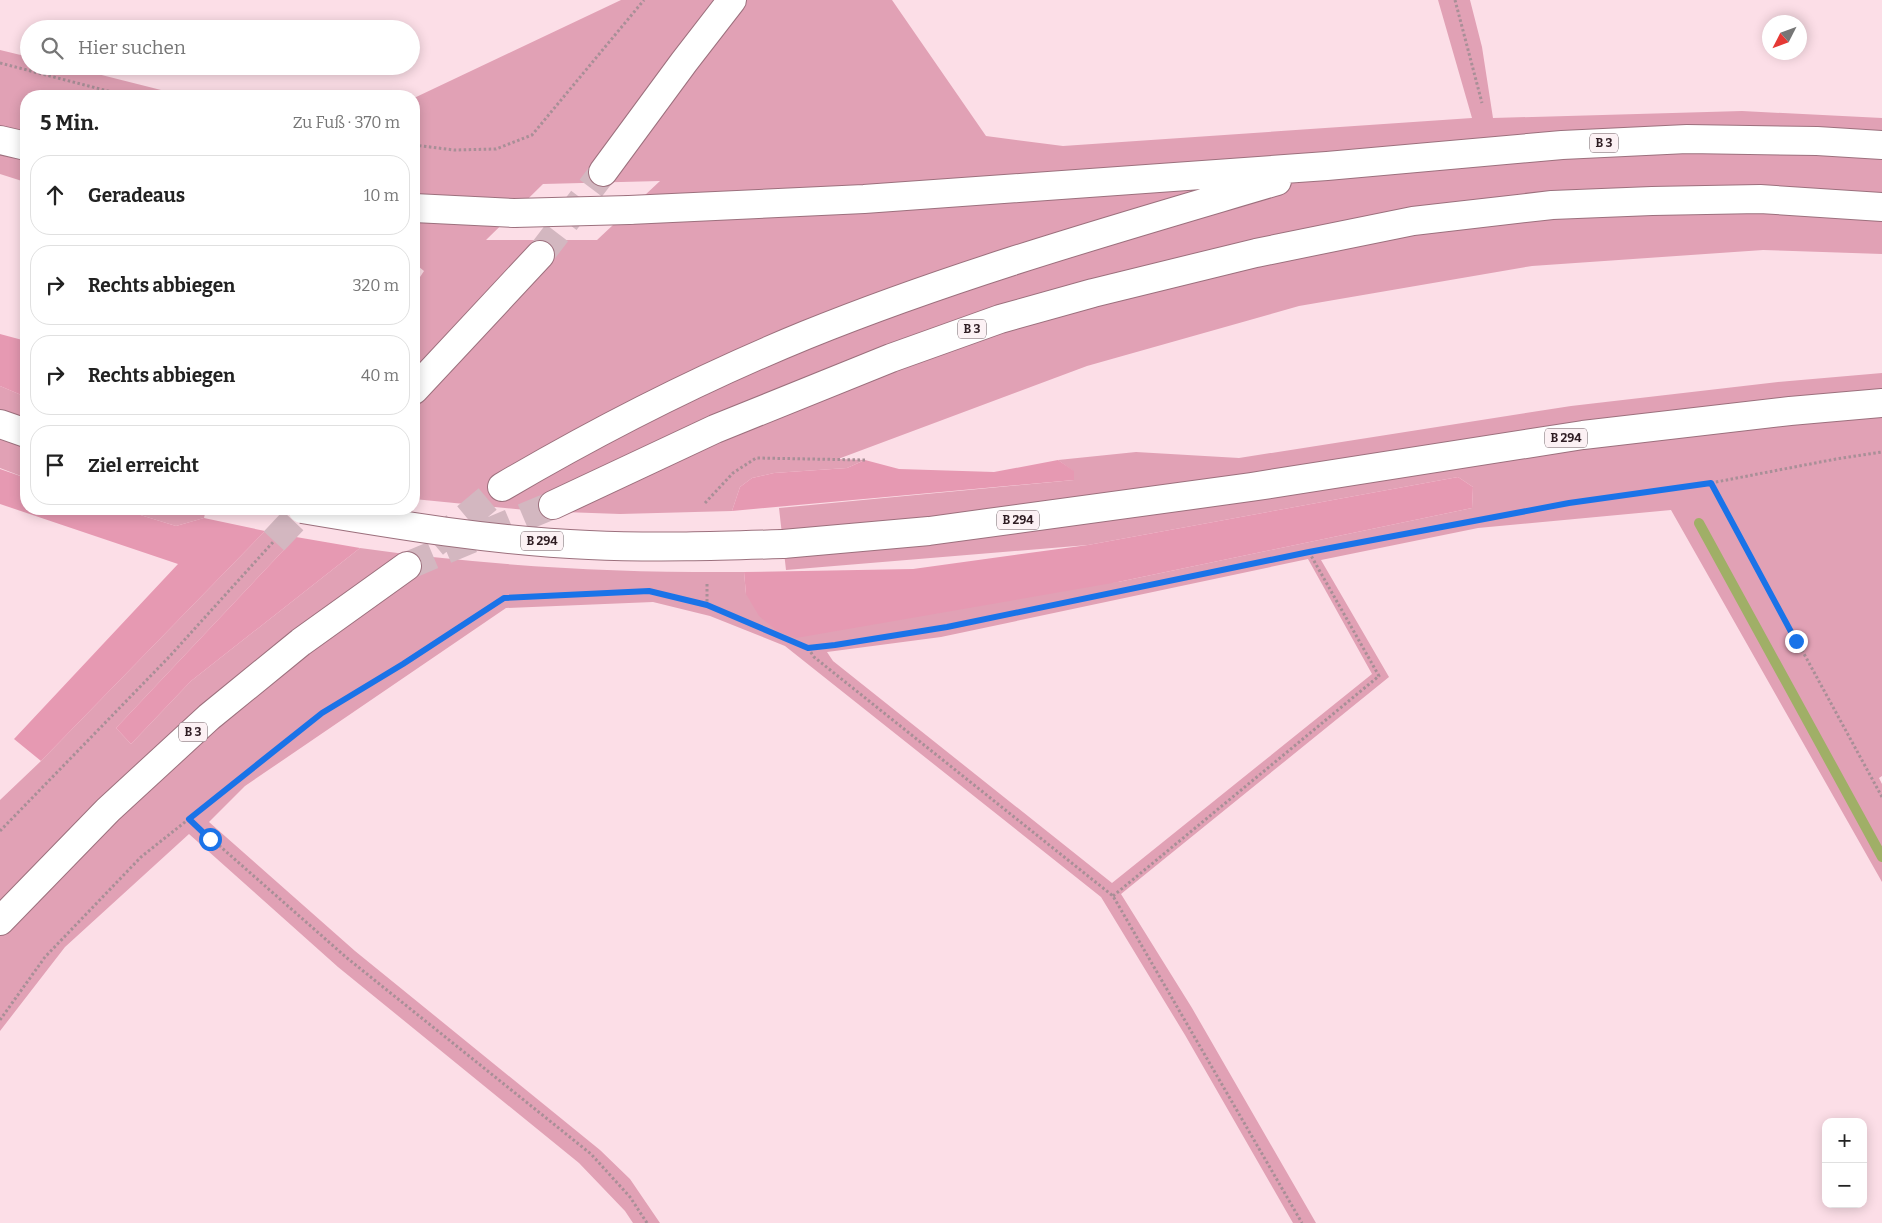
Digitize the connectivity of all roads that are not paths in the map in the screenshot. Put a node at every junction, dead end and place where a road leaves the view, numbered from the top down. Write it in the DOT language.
graph roads {
  1 [pos="732,0"];
  2 [pos="0,140"];
  3 [pos="20,145"];
  4 [pos="1882,145"];
  5 [pos="1327,166"];
  6 [pos="603,172"];
  7 [pos="1882,207"];
  8 [pos="420,208"];
  9 [pos="540,255"];
  10 [pos="420,384"];
  11 [pos="1882,403"];
  12 [pos="0,424"];
  13 [pos="20,431"];
  14 [pos="502,487"];
  15 [pos="553,505"];
  16 [pos="341,515"];
  17 [pos="406,566"];
  18 [pos="0,921"];
  1 -- 6 [label="main road"];
  2 -- 3 [label="main road"];
  4 -- 5 [label="main road, B 3"];
  5 -- 8 [label="main road, bridge"];
  5 -- 14 [label="main road, B 3"];
  7 -- 15 [label="main road, B 3"];
  9 -- 10 [label="main road"];
  11 -- 16 [label="main road, B 294, bridge"];
  12 -- 13 [label="main road"];
  17 -- 18 [label="main road, B 3"];
}
